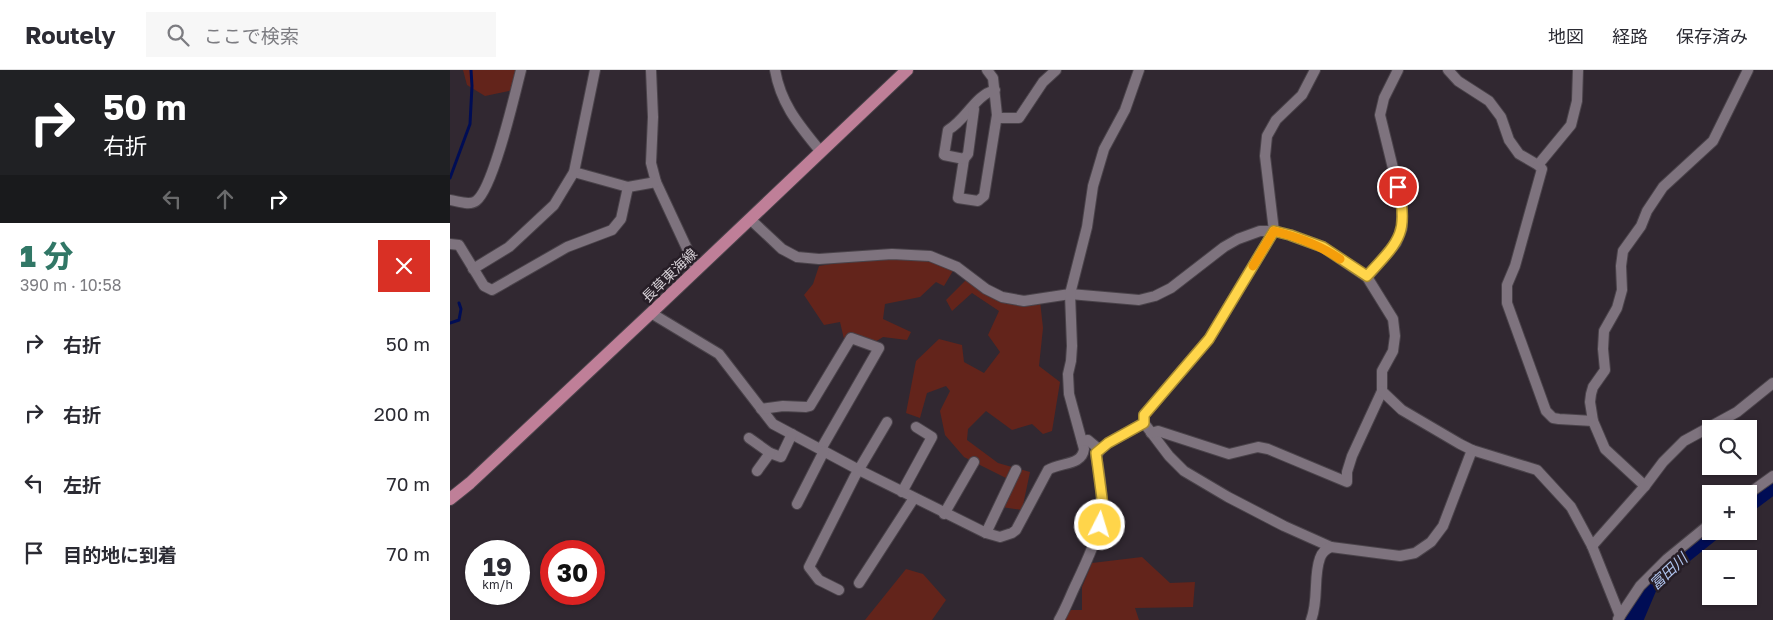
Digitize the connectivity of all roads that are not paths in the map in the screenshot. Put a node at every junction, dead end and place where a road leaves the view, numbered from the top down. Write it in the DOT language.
graph roads {
  1 [pos="521,70"];
  2 [pos="595,70"];
  3 [pos="650,70"];
  4 [pos="775,70"];
  5 [pos="907,70"];
  6 [pos="987,70"];
  7 [pos="1056,70"];
  8 [pos="1139,70"];
  9 [pos="1315,70"];
  10 [pos="1398,70"];
  11 [pos="1448,70"];
  12 [pos="1578,70"];
  13 [pos="1748,70"];
  14 [pos="995,90"];
  15 [pos="972,107"];
  16 [pos="997,118"];
  17 [pos="821,152"];
  18 [pos="964,159"];
  19 [pos="1538,165"];
  20 [pos="574,172"];
  21 [pos="656,182"];
  22 [pos="628,187"];
  23 [pos="450,200"];
  24 [pos="750,219"];
  25 [pos="1274,231"];
  26 [pos="450,244"];
  27 [pos="473,269"];
  28 [pos="697,270"];
  29 [pos="1367,276"];
  30 [pos="1070,294"];
  31 [pos="651,313"];
  32 [pos="1773,383"];
  33 [pos="1382,391"];
  34 [pos="761,409"];
  35 [pos="1593,421"];
  36 [pos="887,422"];
  37 [pos="1144,423"];
  38 [pos="916,427"];
  39 [pos="1151,433"];
  40 [pos="792,434"];
  41 [pos="749,438"];
  42 [pos="1082,441"];
  43 [pos="822,450"];
  44 [pos="1100,450"];
  45 [pos="1472,450"];
  46 [pos="770,452"];
  47 [pos="974,462"];
  48 [pos="859,470"];
  49 [pos="1016,470"];
  50 [pos="757,471"];
  51 [pos="1773,476"];
  52 [pos="1645,486"];
  53 [pos="1757,488"];
  54 [pos="902,492"];
  55 [pos="914,498"];
  56 [pos="450,499"];
  57 [pos="798,504"];
  58 [pos="944,514"];
  59 [pos="1702,530"];
  60 [pos="986,533"];
  61 [pos="1592,546"];
  62 [pos="1331,547"];
  63 [pos="859,582"];
  64 [pos="839,590"];
  65 [pos="1618,618"];
  66 [pos="1059,620"];
  67 [pos="1311,620"];
  1 -- 23 [label="street"];
  2 -- 20 [label="street"];
  3 -- 21 [label="street"];
  4 -- 17 [label="street"];
  5 -- 17 [label="main road, 長草東海線"];
  6 -- 14 [label="street"];
  7 -- 16 [label="street"];
  8 -- 30 [label="street"];
  9 -- 25 [label="street"];
  10 -- 29 [label="street"];
  11 -- 19 [label="street"];
  12 -- 19 [label="street"];
  13 -- 35 [label="street"];
  14 -- 15 [label="street"];
  14 -- 16 [label="street"];
  15 -- 18 [label="street"];
  15 -- 18 [label="street"];
  16 -- 18 [label="street"];
  17 -- 24 [label="main road, 長草東海線"];
  19 -- 35 [label="street"];
  20 -- 22 [label="street"];
  20 -- 27 [label="street"];
  21 -- 22 [label="street"];
  21 -- 28 [label="street"];
  22 -- 27 [label="street"];
  24 -- 28 [label="main road, 長草東海線"];
  24 -- 30 [label="street"];
  25 -- 29 [label="street"];
  25 -- 30 [label="street"];
  25 -- 37 [label="street"];
  26 -- 27 [label="street"];
  28 -- 31 [label="main road, 長草東海線"];
  29 -- 33 [label="street"];
  30 -- 42 [label="street"];
  31 -- 34 [label="street"];
  31 -- 56 [label="main road, 長草東海線"];
  32 -- 52 [label="street"];
  33 -- 39 [label="street"];
  33 -- 45 [label="street"];
  34 -- 40 [label="street"];
  34 -- 43 [label="street"];
  35 -- 52 [label="street"];
  36 -- 48 [label="street"];
  37 -- 39 [label="street"];
  37 -- 44 [label="street"];
  38 -- 54 [label="street"];
  39 -- 62 [label="street"];
  40 -- 43 [label="street"];
  40 -- 46 [label="street"];
  41 -- 46 [label="street"];
  42 -- 44 [label="street"];
  42 -- 60 [label="street"];
  43 -- 48 [label="street"];
  43 -- 57 [label="street"];
  44 -- 66 [label="street"];
  45 -- 61 [label="street"];
  45 -- 62 [label="street"];
  46 -- 50 [label="street"];
  47 -- 58 [label="street"];
  48 -- 54 [label="street"];
  48 -- 64 [label="street"];
  49 -- 60 [label="street"];
  51 -- 53 [label="street"];
  52 -- 61 [label="street"];
  54 -- 55 [label="street"];
  55 -- 58 [label="street"];
  55 -- 63 [label="street"];
  58 -- 60 [label="street"];
  59 -- 65 [label="street"];
  61 -- 65 [label="street"];
  62 -- 67 [label="street"];
}
